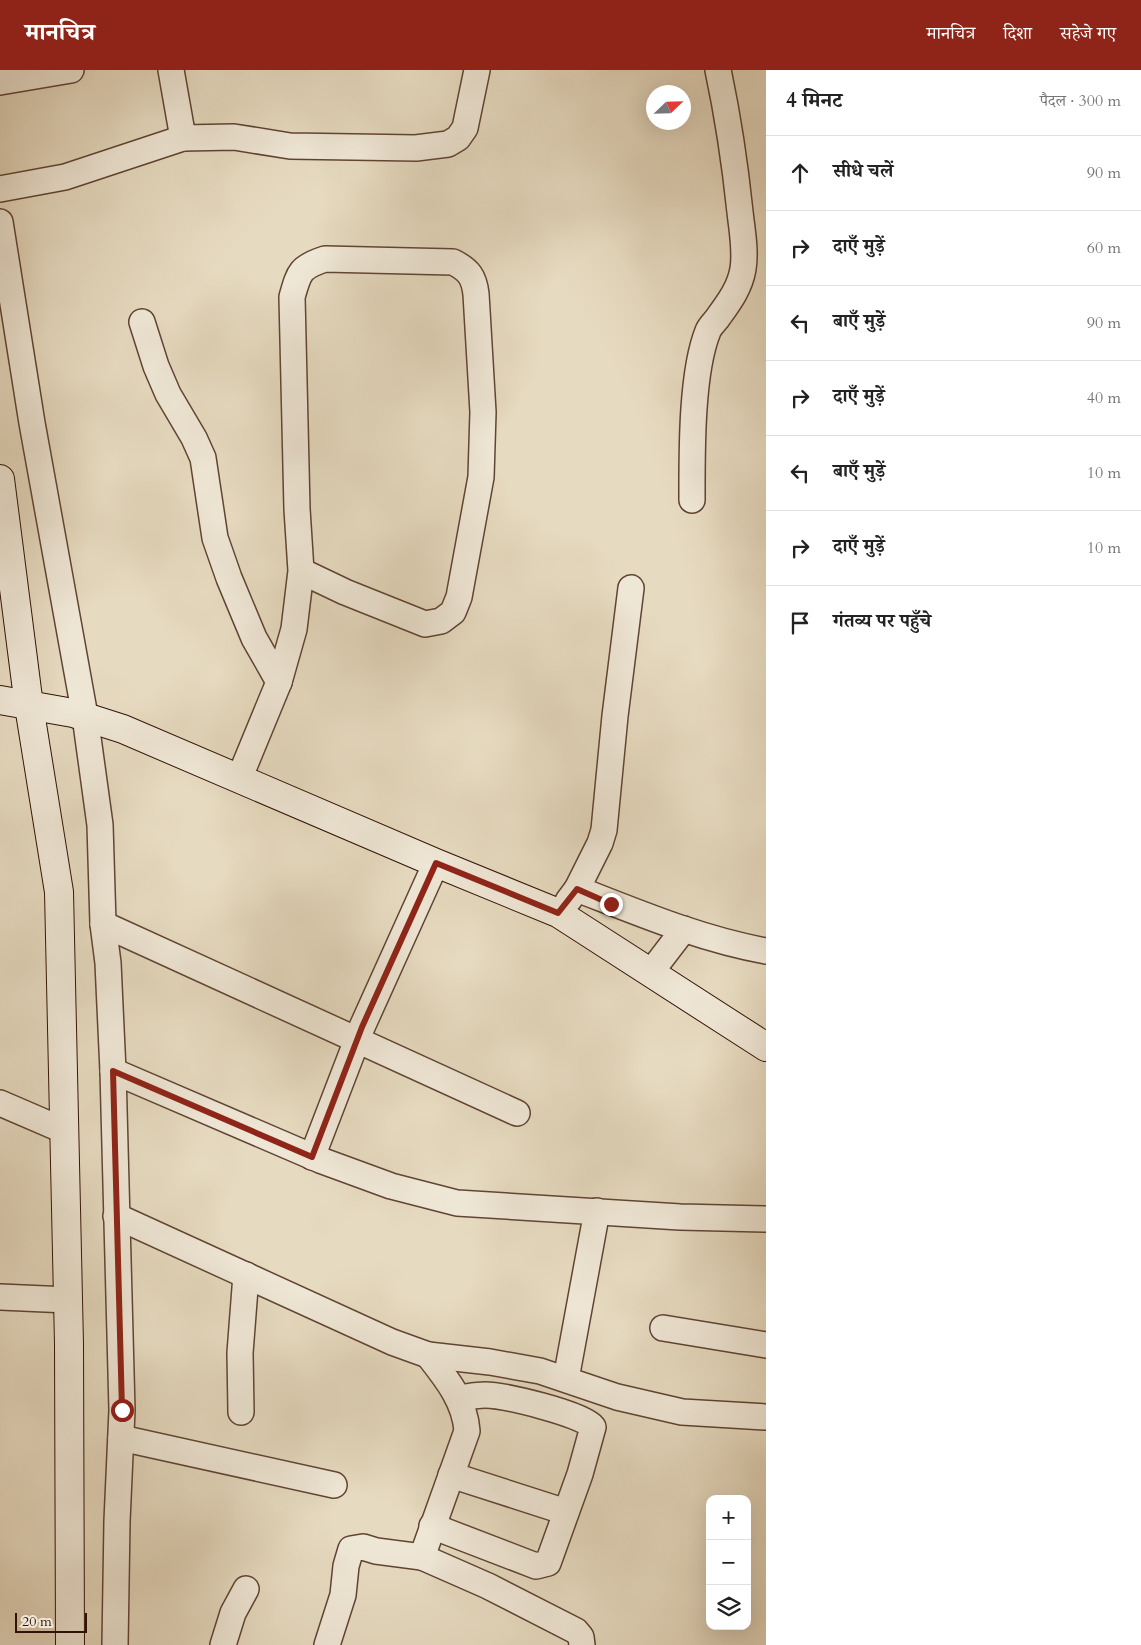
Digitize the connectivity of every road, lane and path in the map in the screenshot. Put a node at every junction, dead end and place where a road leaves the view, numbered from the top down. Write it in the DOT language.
graph roads {
  1 [pos="71,70"];
  2 [pos="171,70"];
  3 [pos="477,70"];
  4 [pos="718,70"];
  5 [pos="0,82"];
  6 [pos="183,138"];
  7 [pos="0,189"];
  8 [pos="0,222"];
  9 [pos="142,322"];
  10 [pos="0,479"];
  11 [pos="692,500"];
  12 [pos="301,571"];
  13 [pos="632,588"];
  14 [pos="279,682"];
  15 [pos="0,700"];
  16 [pos="59,711"];
  17 [pos="239,779"];
  18 [pos="436,863"];
  19 [pos="577,889"];
  20 [pos="558,913"];
  21 [pos="102,924"];
  22 [pos="684,929"];
  23 [pos="766,951"];
  24 [pos="651,972"];
  25 [pos="357,1040"];
  26 [pos="766,1047"];
  27 [pos="113,1071"];
  28 [pos="0,1103"];
  29 [pos="517,1113"];
  30 [pos="65,1131"];
  31 [pos="312,1157"];
  32 [pos="597,1211"];
  33 [pos="116,1216"];
  34 [pos="766,1219"];
  35 [pos="246,1275"];
  36 [pos="0,1297"];
  37 [pos="68,1300"];
  38 [pos="663,1328"];
  39 [pos="766,1345"];
  40 [pos="428,1355"];
  41 [pos="566,1379"];
  42 [pos="458,1398"];
  43 [pos="241,1412"];
  44 [pos="766,1417"];
  45 [pos="121,1438"];
  46 [pos="451,1475"];
  47 [pos="334,1485"];
  48 [pos="566,1512"];
  49 [pos="432,1526"];
  50 [pos="422,1557"];
  51 [pos="246,1589"];
  52 [pos="70,1645"];
  53 [pos="115,1645"];
  54 [pos="223,1645"];
  55 [pos="327,1645"];
  56 [pos="582,1645"];
  1 -- 5 [label="street"];
  2 -- 6 [label="street"];
  3 -- 6 [label="street"];
  4 -- 11 [label="street"];
  6 -- 7 [label="street"];
  8 -- 16 [label="street"];
  9 -- 14 [label="street"];
  10 -- 16 [label="street"];
  12 -- 12 [label="street"];
  12 -- 14 [label="street"];
  13 -- 19 [label="street"];
  14 -- 17 [label="street"];
  15 -- 16 [label="street"];
  16 -- 17 [label="street"];
  16 -- 21 [label="street"];
  16 -- 30 [label="street"];
  17 -- 18 [label="street"];
  18 -- 20 [label="street"];
  18 -- 25 [label="street"];
  19 -- 20 [label="street"];
  19 -- 22 [label="street"];
  20 -- 24 [label="street"];
  21 -- 25 [label="street"];
  21 -- 27 [label="street"];
  22 -- 23 [label="street"];
  22 -- 24 [label="street"];
  24 -- 26 [label="street"];
  25 -- 29 [label="street"];
  25 -- 31 [label="street"];
  27 -- 31 [label="street"];
  27 -- 33 [label="street"];
  28 -- 30 [label="street"];
  30 -- 37 [label="street"];
  31 -- 32 [label="street"];
  32 -- 34 [label="street"];
  32 -- 41 [label="street"];
  33 -- 35 [label="street"];
  33 -- 45 [label="street"];
  35 -- 40 [label="street"];
  35 -- 43 [label="street"];
  36 -- 37 [label="street"];
  37 -- 52 [label="street"];
  38 -- 39 [label="street"];
  40 -- 41 [label="street"];
  40 -- 42 [label="street"];
  41 -- 44 [label="street"];
  42 -- 46 [label="street"];
  42 -- 48 [label="street"];
  45 -- 47 [label="street"];
  45 -- 53 [label="street"];
  46 -- 48 [label="street"];
  46 -- 49 [label="street"];
  48 -- 49 [label="street"];
  49 -- 50 [label="street"];
  50 -- 55 [label="street"];
  50 -- 56 [label="street"];
  51 -- 54 [label="street"];
}
